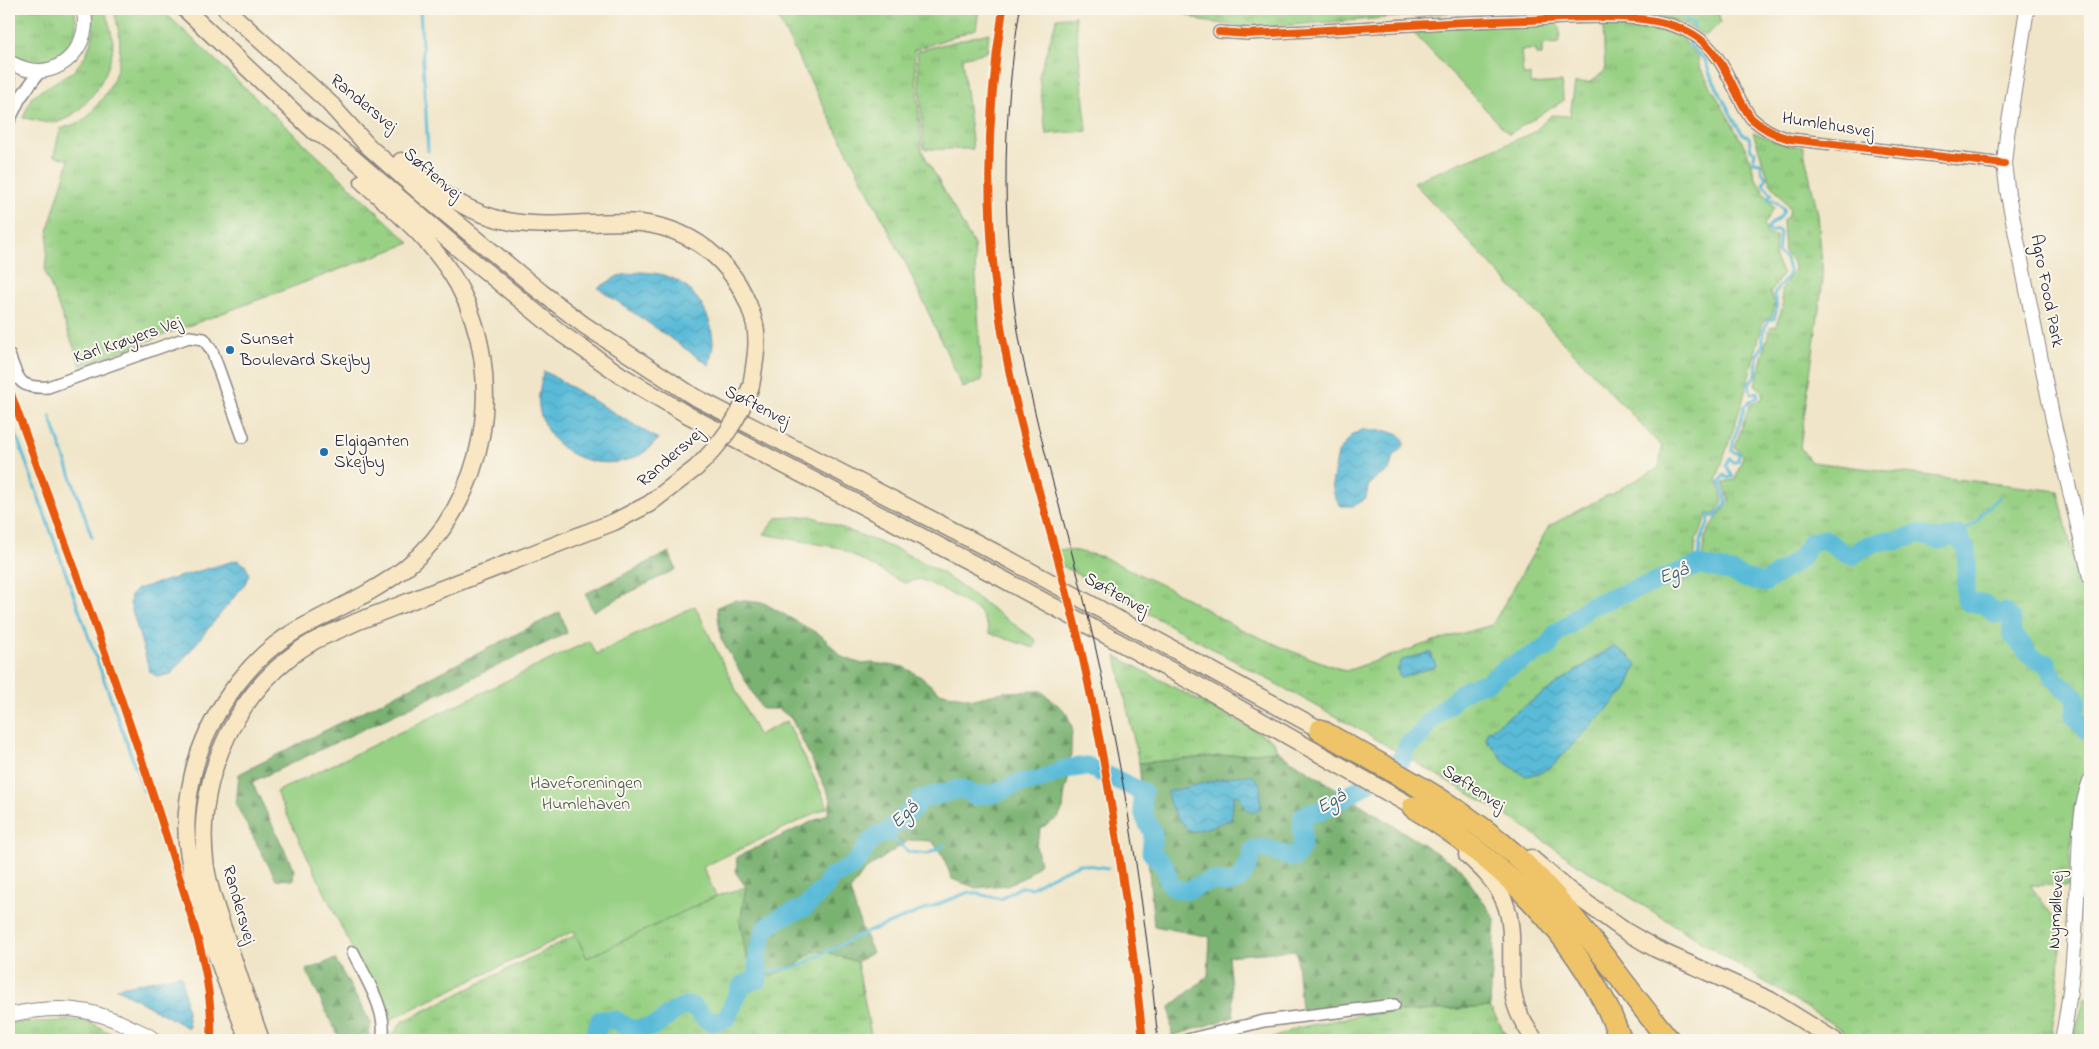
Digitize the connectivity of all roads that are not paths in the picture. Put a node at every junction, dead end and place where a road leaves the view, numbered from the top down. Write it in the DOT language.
graph roads {
  1 [pos="83,9"];
  2 [pos="185,9"];
  3 [pos="226,9"];
  4 [pos="2027,9"];
  5 [pos="1219,32"];
  6 [pos="9,62"];
  7 [pos="40,71"];
  8 [pos="9,80"];
  9 [pos="328,102"];
  10 [pos="9,115"];
  11 [pos="9,121"];
  12 [pos="307,124"];
  13 [pos="2004,164"];
  14 [pos="9,355"];
  15 [pos="243,437"];
  16 [pos="2090,577"];
  17 [pos="1320,730"];
  18 [pos="2090,782"];
  19 [pos="1422,798"];
  20 [pos="353,952"];
  21 [pos="1394,1005"];
  22 [pos="9,1015"];
  23 [pos="154,1040"];
  24 [pos="248,1040"];
  25 [pos="261,1040"];
  26 [pos="382,1040"];
  27 [pos="1187,1040"];
  28 [pos="1535,1040"];
  29 [pos="1621,1040"];
  30 [pos="1669,1040"];
  31 [pos="1834,1040"];
  32 [pos="2062,1040"];
  1 -- 7 [label="street"];
  2 -- 12 [label="main road, Randersvej"];
  3 -- 9 [label="main road, Randersvej"];
  4 -- 13 [label="street, Agro Food Park"];
  5 -- 13 [label="street, Humlehusvej"];
  6 -- 7 [label="street"];
  7 -- 11 [label="street"];
  8 -- 10 [label="street"];
  9 -- 17 [label="main road, Søftenvej"];
  9 -- 25 [label="main road, Randersvej, bridge"];
  12 -- 19 [label="main road, Søftenvej"];
  12 -- 24 [label="main road, Randersvej"];
  13 -- 16 [label="street, Agro Food Park"];
  14 -- 15 [label="street, Karl Krøyers Vej"];
  17 -- 19 [label="highway"];
  18 -- 32 [label="street, Nymøllevej"];
  19 -- 28 [label="main road, Søftenvej"];
  19 -- 29 [label="highway"];
  19 -- 30 [label="highway"];
  19 -- 31 [label="main road, Søftenvej"];
  20 -- 26 [label="street"];
  21 -- 27 [label="street"];
  22 -- 23 [label="street"];
}
